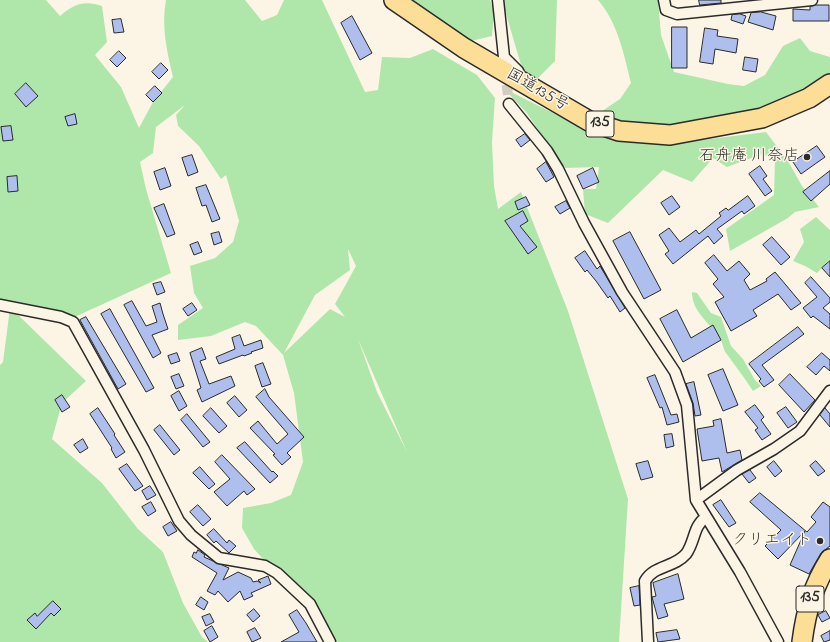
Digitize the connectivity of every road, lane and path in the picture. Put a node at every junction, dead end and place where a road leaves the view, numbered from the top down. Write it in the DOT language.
graph roads {
  1 [pos="394,0"];
  2 [pos="498,0"];
  3 [pos="664,0"];
  4 [pos="812,0"];
  5 [pos="523,83"];
  6 [pos="830,84"];
  7 [pos="509,104"];
  8 [pos="0,305"];
  9 [pos="830,392"];
  10 [pos="696,500"];
  11 [pos="706,517"];
  12 [pos="830,559"];
  13 [pos="330,642"];
  14 [pos="648,642"];
  15 [pos="778,642"];
  16 [pos="802,642"];
  1 -- 5 [label="highway, 国道135号 / 135"];
  2 -- 5 [label="street"];
  3 -- 4 [label="street"];
  5 -- 6 [label="highway, 国道135号 / 135"];
  7 -- 10 [label="street"];
  8 -- 13 [label="street"];
  9 -- 10 [label="street"];
  10 -- 11 [label="street"];
  11 -- 14 [label="street"];
  11 -- 15 [label="street"];
  12 -- 16 [label="highway, 135"];
}
